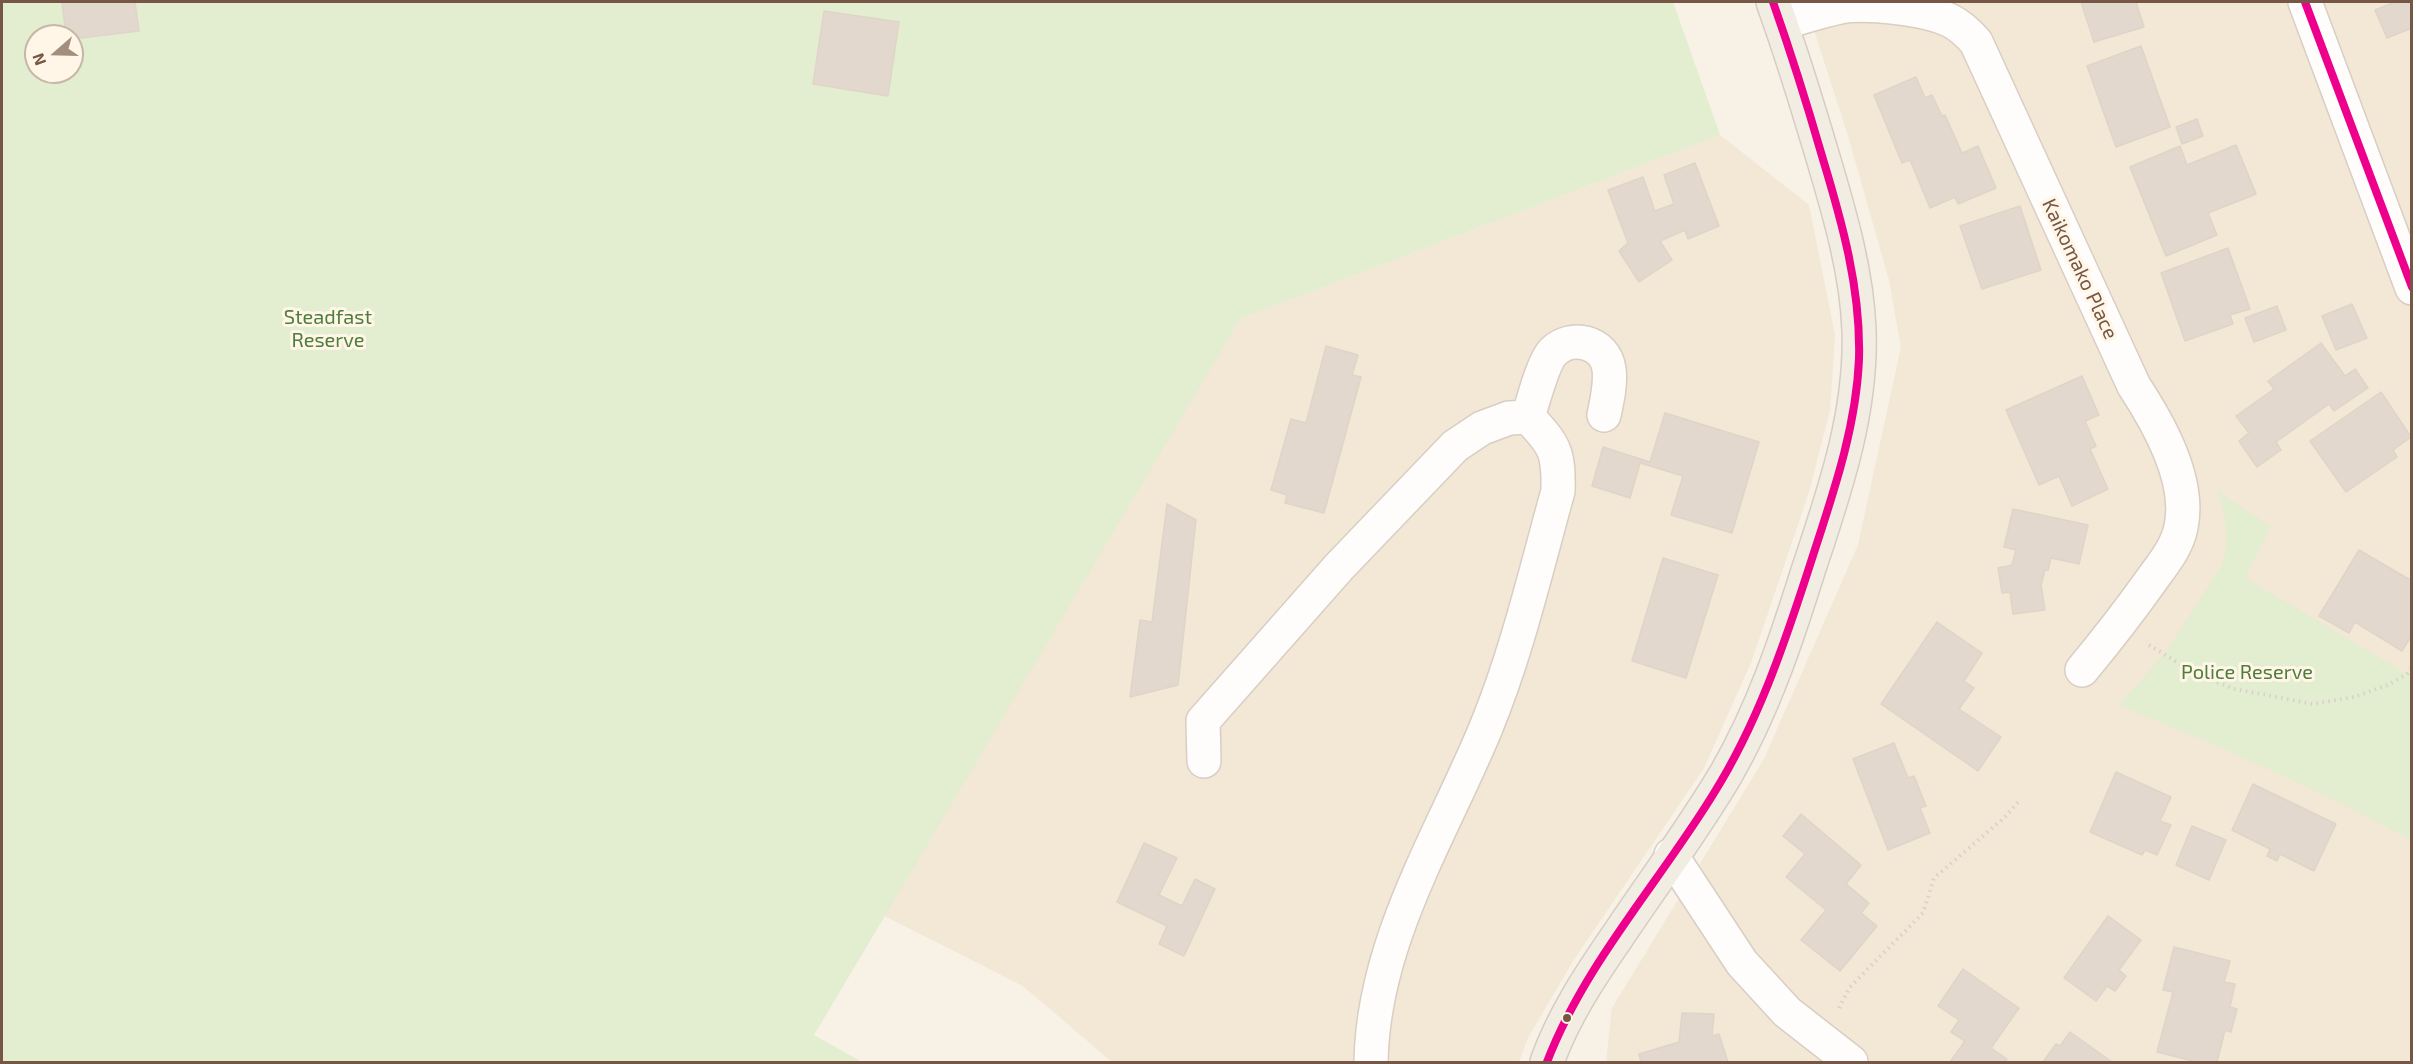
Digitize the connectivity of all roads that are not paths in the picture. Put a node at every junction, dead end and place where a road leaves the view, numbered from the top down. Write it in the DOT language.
graph roads {
  1 [pos="2305,2"];
  2 [pos="1777,12"];
  3 [pos="2412,288"];
  4 [pos="1604,415"];
  5 [pos="1528,417"];
  6 [pos="2082,670"];
  7 [pos="1204,761"];
  8 [pos="1671,855"];
  9 [pos="1371,1062"];
  10 [pos="1547,1062"];
  11 [pos="1851,1062"];
  1 -- 3 [label="street"];
  2 -- 6 [label="street, Kaikomako Place"];
  2 -- 8 [label="main road"];
  4 -- 5 [label="street"];
  5 -- 7 [label="street"];
  5 -- 9 [label="street"];
  8 -- 10 [label="main road"];
  8 -- 11 [label="street"];
}
